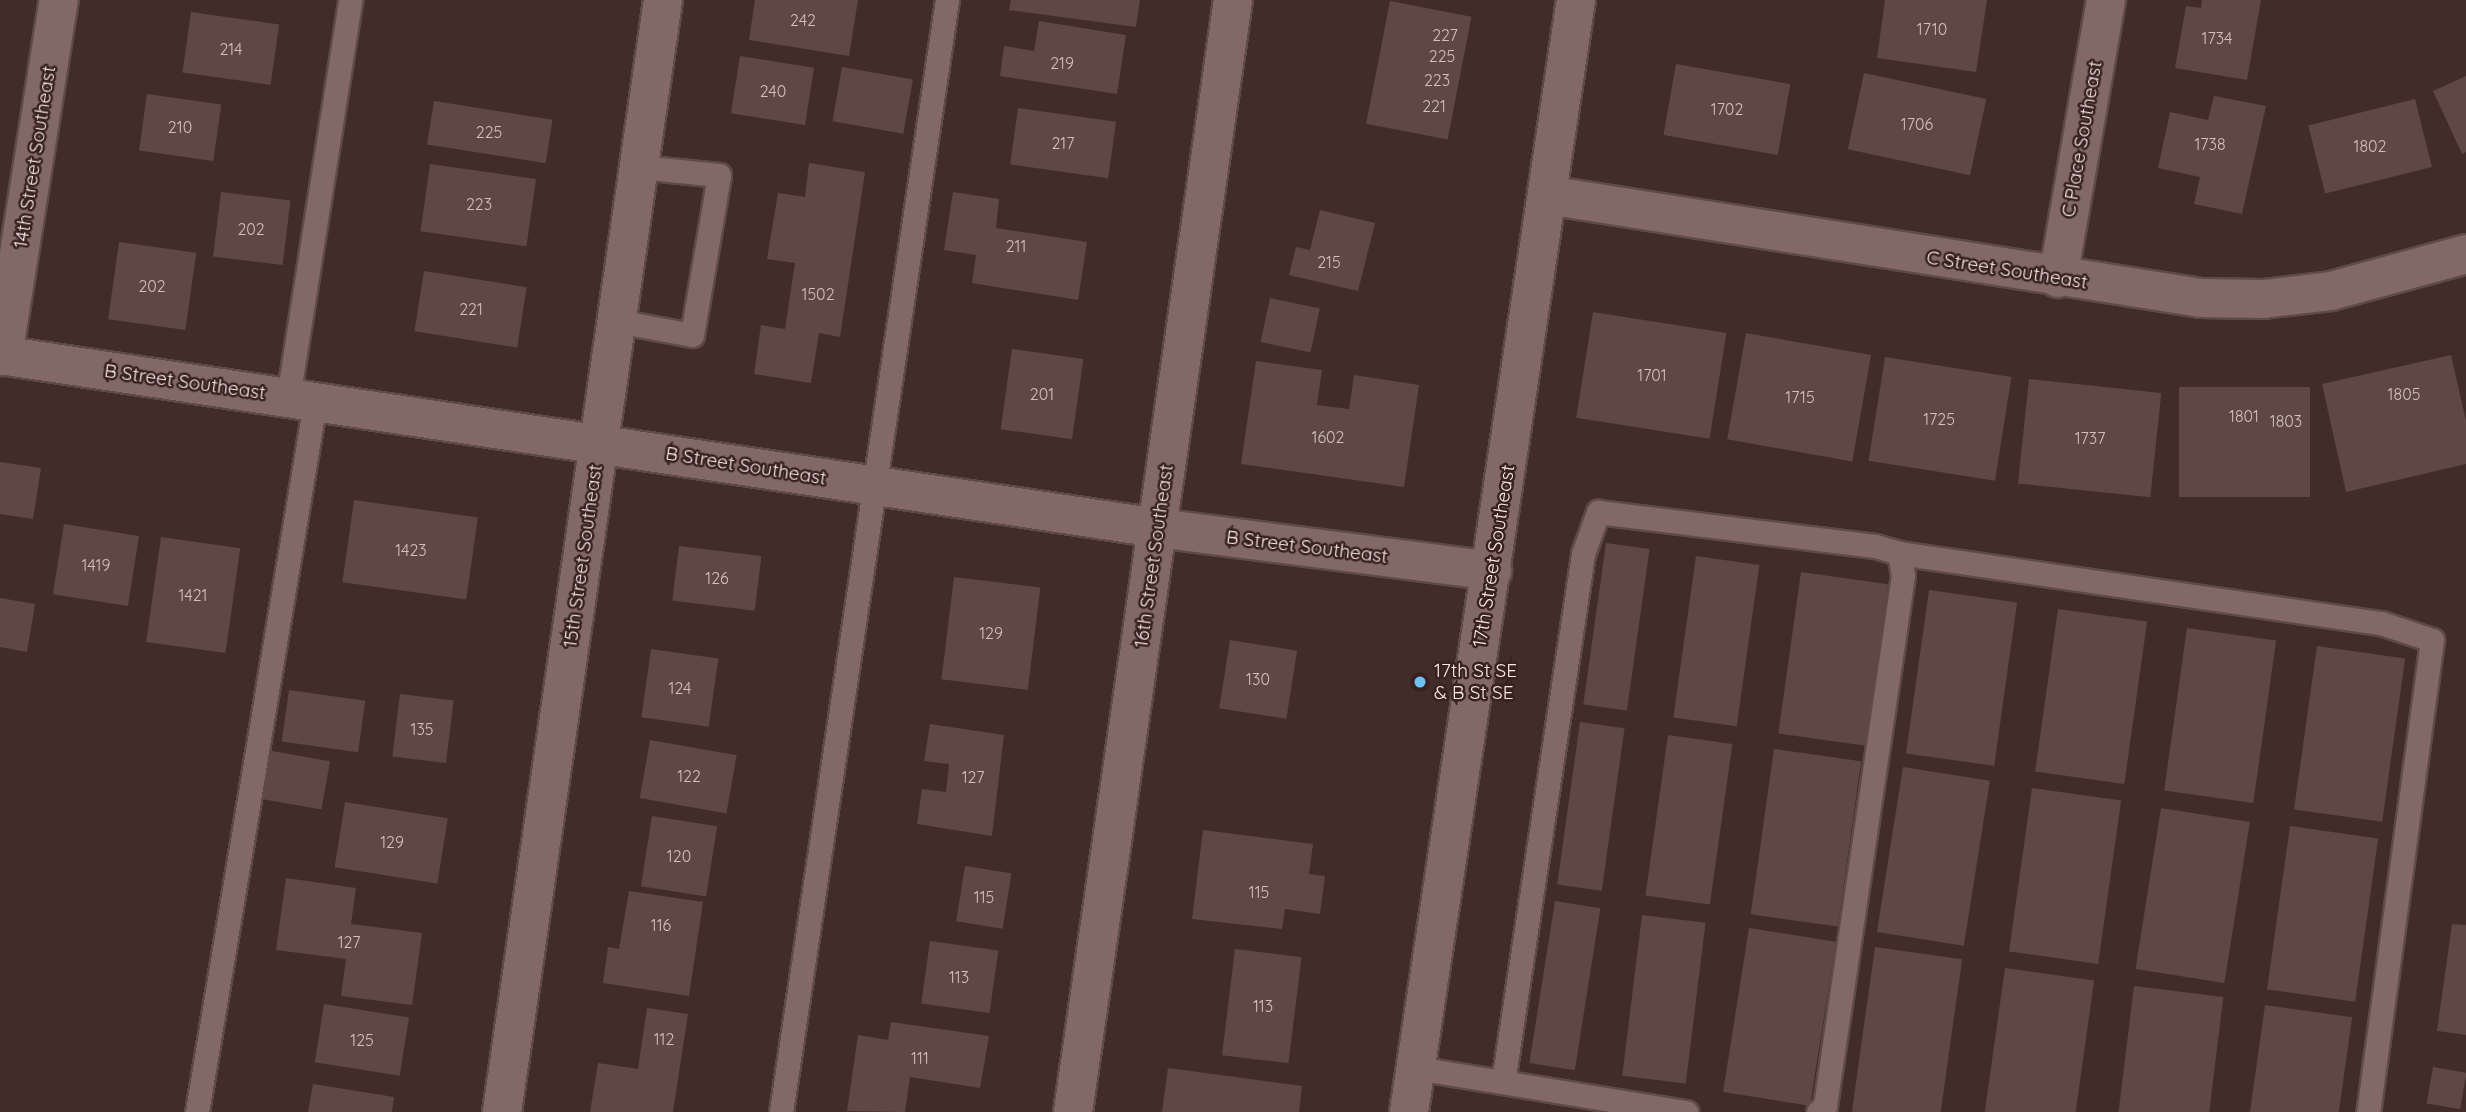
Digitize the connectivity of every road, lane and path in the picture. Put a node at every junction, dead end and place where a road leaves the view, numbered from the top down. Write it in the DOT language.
graph roads {
  1 [pos="60,0"];
  2 [pos="350,0"];
  3 [pos="663,0"];
  4 [pos="947,0"];
  5 [pos="1233,0"];
  6 [pos="1576,0"];
  7 [pos="2106,0"];
  8 [pos="639,167"];
  9 [pos="1547,195"];
  10 [pos="2466,254"];
  11 [pos="2058,278"];
  12 [pos="616,321"];
  13 [pos="2,355"];
  14 [pos="302,400"];
  15 [pos="599,444"];
  16 [pos="874,485"];
  17 [pos="1158,528"];
  18 [pos="1899,553"];
  19 [pos="1492,571"];
  20 [pos="1416,1068"];
  21 [pos="1503,1082"];
  22 [pos="1822,1110"];
  23 [pos="197,1112"];
  24 [pos="502,1112"];
  25 [pos="781,1112"];
  26 [pos="1073,1112"];
  27 [pos="1409,1112"];
  28 [pos="1686,1112"];
  29 [pos="2368,1112"];
  1 -- 13 [label="street, 14th Street Southeast"];
  2 -- 14 [label="lane"];
  3 -- 8 [label="street, 15th Street Southeast"];
  4 -- 16 [label="lane"];
  5 -- 17 [label="street, 16th Street Southeast"];
  6 -- 9 [label="street, 17th Street Southeast"];
  7 -- 11 [label="street, C Place Southeast"];
  8 -- 12 [label="street, 15th Street Southeast"];
  8 -- 12 [label="lane"];
  9 -- 11 [label="street, C Street Southeast"];
  9 -- 19 [label="street, 17th Street Southeast"];
  10 -- 11 [label="street, C Street Southeast"];
  12 -- 15 [label="street, 15th Street Southeast"];
  13 -- 14 [label="street, B Street Southeast"];
  14 -- 15 [label="street, B Street Southeast"];
  14 -- 23 [label="lane"];
  15 -- 16 [label="street, B Street Southeast"];
  15 -- 24 [label="street, 15th Street Southeast"];
  16 -- 17 [label="street, B Street Southeast"];
  16 -- 25 [label="lane"];
  17 -- 19 [label="street, B Street Southeast"];
  17 -- 26 [label="street, 16th Street Southeast"];
  18 -- 21 [label="lane"];
  18 -- 22 [label="lane"];
  18 -- 29 [label="lane"];
  19 -- 20 [label="street, 17th Street Southeast"];
  20 -- 21 [label="lane"];
  20 -- 27 [label="street, 17th Street Southeast"];
  21 -- 28 [label="lane"];
}
